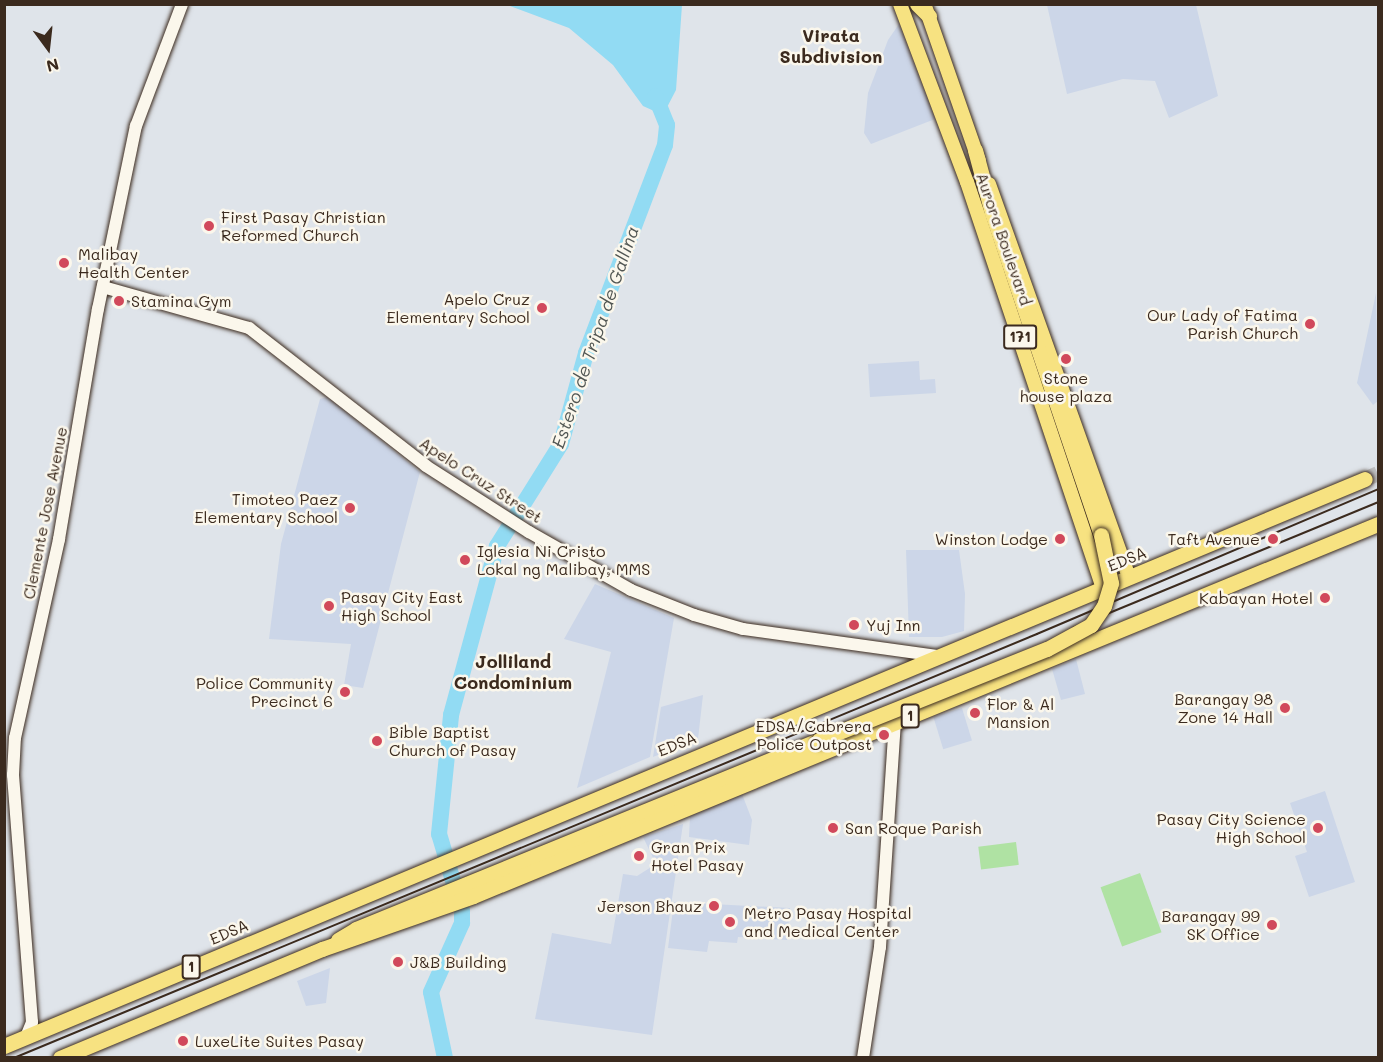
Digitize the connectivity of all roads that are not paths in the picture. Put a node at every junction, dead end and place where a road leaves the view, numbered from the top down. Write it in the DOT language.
graph roads {
  1 [pos="182,4"];
  2 [pos="900,4"];
  3 [pos="917,4"];
  4 [pos="927,10"];
  5 [pos="975,150"];
  6 [pos="103,287"];
  7 [pos="1365,479"];
  8 [pos="1378,524"];
  9 [pos="1112,529"];
  10 [pos="1086,538"];
  11 [pos="1129,578"];
  12 [pos="1102,588"];
  13 [pos="938,656"];
  14 [pos="895,722"];
  15 [pos="435,904"];
  16 [pos="26,1036"];
  17 [pos="4,1046"];
  18 [pos="60,1058"];
  19 [pos="863,1058"];
  1 -- 6 [label="street, Clemente Jose Avenue"];
  2 -- 10 [label="main road, Aurora Boulevard / 171"];
  3 -- 4 [label="highway"];
  4 -- 5 [label="main road, Aurora Boulevard / 171"];
  5 -- 9 [label="main road, Aurora Boulevard / 171"];
  5 -- 15 [label="highway, bridge"];
  6 -- 13 [label="street, Apelo Cruz Street"];
  6 -- 16 [label="street, Clemente Jose Avenue"];
  7 -- 11 [label="highway, EDSA / 1"];
  8 -- 14 [label="highway, 1"];
  9 -- 10 [label="main road"];
  9 -- 11 [label="main road, Aurora Boulevard / 171"];
  10 -- 12 [label="main road, Aurora Boulevard / 171"];
  11 -- 12 [label="highway, EDSA / 1"];
  12 -- 13 [label="highway, EDSA / 1"];
  13 -- 16 [label="highway, EDSA / 1"];
  14 -- 15 [label="highway, 1"];
  14 -- 19 [label="street"];
  15 -- 18 [label="highway, 1"];
  16 -- 17 [label="highway, EDSA / 1"];
}
